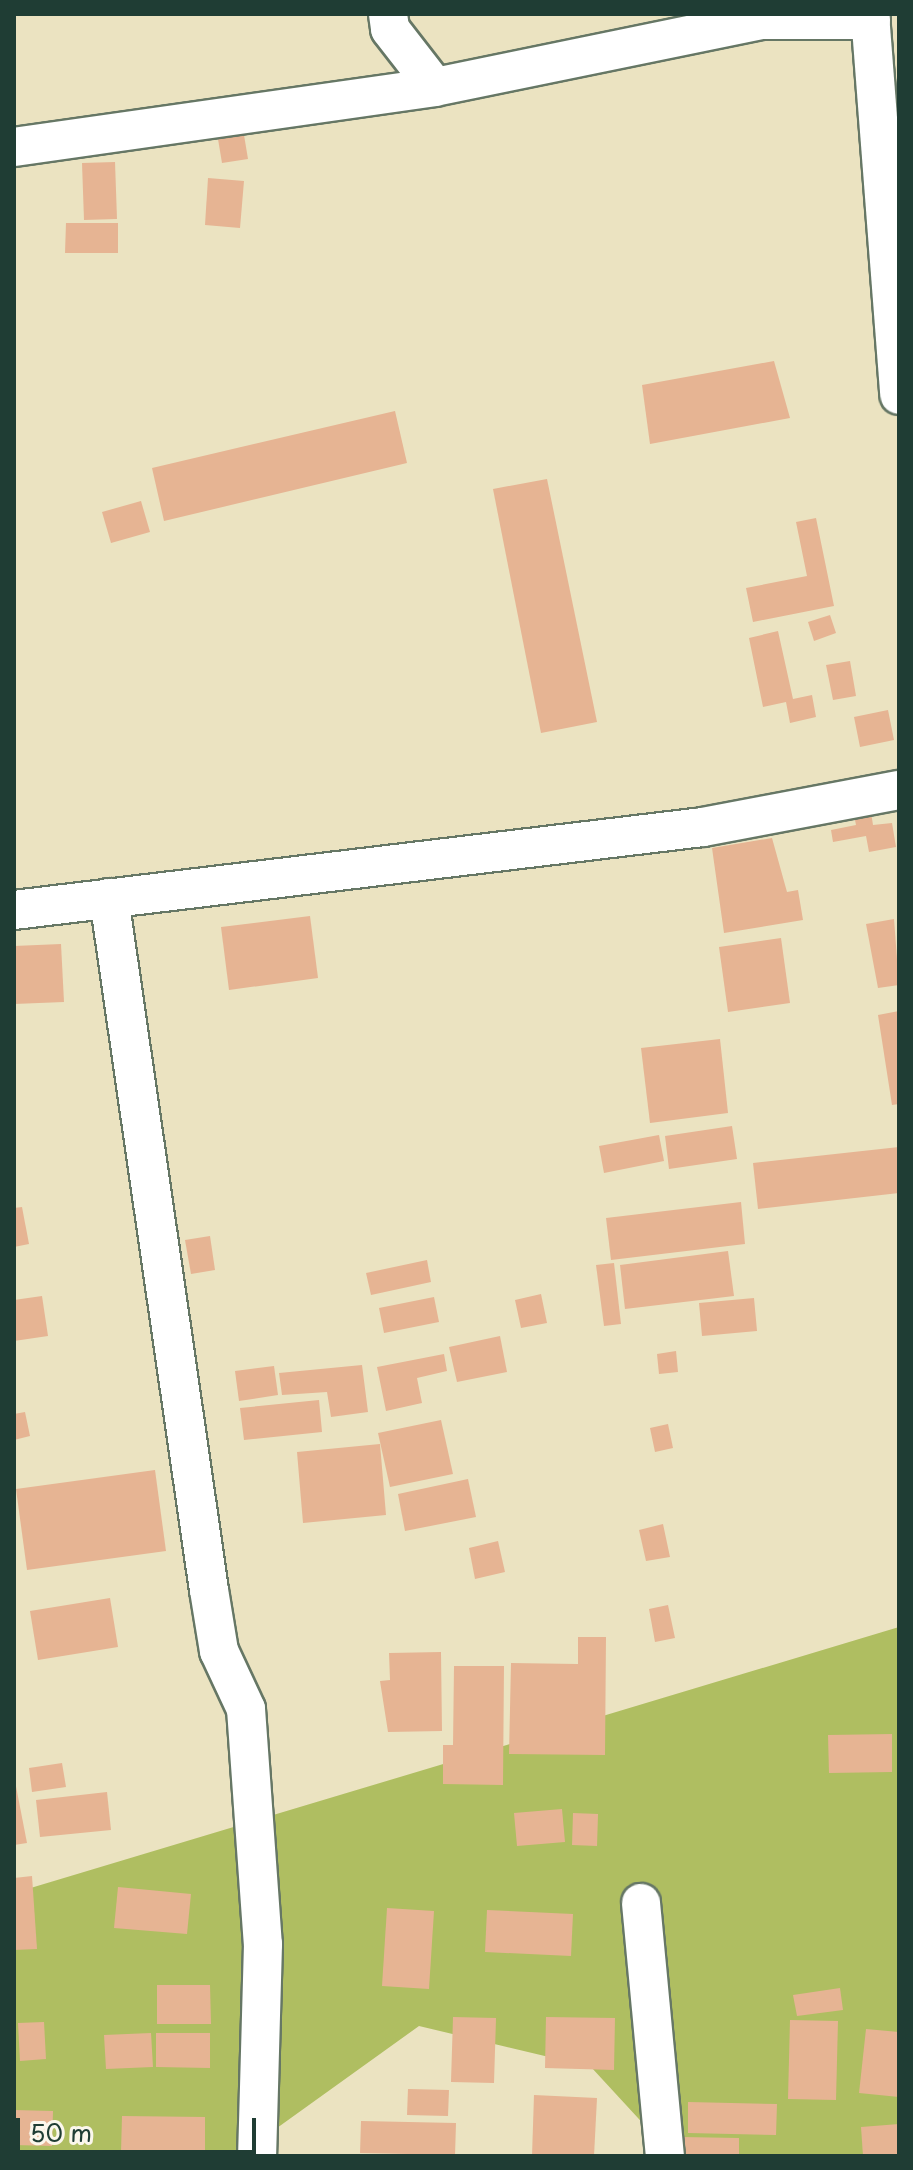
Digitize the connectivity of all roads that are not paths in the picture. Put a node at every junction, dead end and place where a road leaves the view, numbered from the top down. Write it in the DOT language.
graph roads {
  1 [pos="388,14"];
  2 [pos="871,17"];
  3 [pos="435,87"];
  4 [pos="14,147"];
  5 [pos="899,395"];
  6 [pos="899,790"];
  7 [pos="109,898"];
  8 [pos="14,910"];
  9 [pos="641,1903"];
  10 [pos="257,2156"];
  11 [pos="665,2156"];
  1 -- 3 [label="street"];
  2 -- 3 [label="street"];
  2 -- 5 [label="street"];
  3 -- 4 [label="street"];
  6 -- 7 [label="street"];
  7 -- 8 [label="street"];
  7 -- 10 [label="street"];
  9 -- 11 [label="street"];
}
